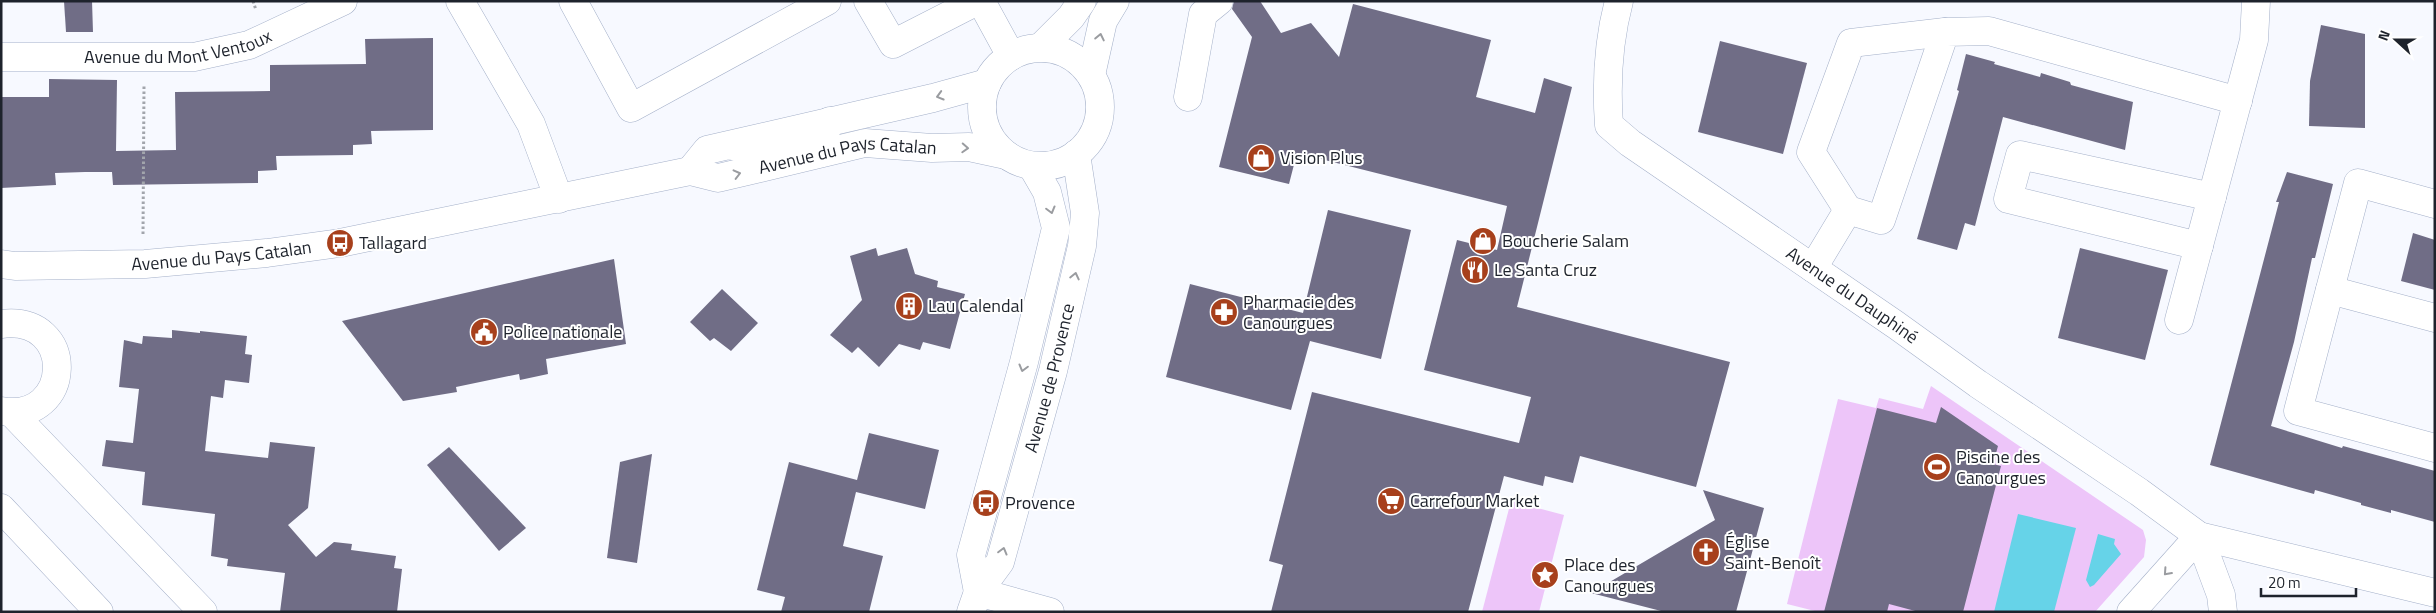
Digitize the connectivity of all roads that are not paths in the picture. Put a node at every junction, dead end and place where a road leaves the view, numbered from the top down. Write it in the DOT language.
graph roads {
  1 [pos="343,1"];
  2 [pos="460,1"];
  3 [pos="572,1"];
  4 [pos="828,1"];
  5 [pos="868,1"];
  6 [pos="977,1"];
  7 [pos="981,1"];
  8 [pos="1082,1"];
  9 [pos="1115,1"];
  10 [pos="1219,1"];
  11 [pos="1618,1"];
  12 [pos="2256,1"];
  13 [pos="1945,32"];
  14 [pos="1042,47"];
  15 [pos="1011,56"];
  16 [pos="1,57"];
  17 [pos="1091,75"];
  18 [pos="987,83"];
  19 [pos="1188,97"];
  20 [pos="2238,101"];
  21 [pos="830,121"];
  22 [pos="729,145"];
  23 [pos="816,154"];
  24 [pos="1076,154"];
  25 [pos="1006,155"];
  26 [pos="1032,166"];
  27 [pos="690,171"];
  28 [pos="2212,198"];
  29 [pos="559,199"];
  30 [pos="2435,204"];
  31 [pos="1848,210"];
  32 [pos="2199,246"];
  33 [pos="6,268"];
  34 [pos="1813,268"];
  35 [pos="2330,290"];
  36 [pos="2435,318"];
  37 [pos="2179,320"];
  38 [pos="1,324"];
  39 [pos="7,412"];
  40 [pos="2435,448"];
  41 [pos="1,508"];
  42 [pos="2199,536"];
  43 [pos="2435,593"];
  44 [pos="974,602"];
  45 [pos="99,612"];
  46 [pos="203,612"];
  47 [pos="1050,612"];
  48 [pos="2131,612"];
  49 [pos="2223,612"];
  1 -- 16 [label="street, Avenue du Mont Ventoux"];
  2 -- 29 [label="street"];
  3 -- 4 [label="street"];
  5 -- 6 [label="street"];
  7 -- 15 [label="street"];
  8 -- 14 [label="street"];
  17 -- 9 [label="street, one-way"];
  10 -- 19 [label="street"];
  11 -- 34 [label="street, Avenue du Dauphiné"];
  12 -- 20 [label="street"];
  13 -- 20 [label="street"];
  13 -- 31 [label="street"];
  13 -- 31 [label="street"];
  14 -- 15 [label="street"];
  14 -- 17 [label="street"];
  15 -- 18 [label="street"];
  17 -- 24 [label="street"];
  18 -- 21 [label="street, Avenue du Pays Catalan, one-way"];
  18 -- 25 [label="street"];
  20 -- 28 [label="street"];
  21 -- 22 [label="street, Avenue du Pays Catalan"];
  21 -- 23 [label="street"];
  22 -- 23 [label="street"];
  22 -- 27 [label="street, Avenue du Pays Catalan"];
  23 -- 25 [label="street, Avenue du Pays Catalan, one-way"];
  27 -- 23 [label="street, Avenue du Pays Catalan, one-way"];
  24 -- 26 [label="street"];
  44 -- 24 [label="street, Avenue de Provence, one-way"];
  25 -- 26 [label="street"];
  26 -- 44 [label="street, Avenue de Provence, one-way"];
  27 -- 29 [label="street, Avenue du Pays Catalan"];
  28 -- 32 [label="street"];
  28 -- 32 [label="street"];
  29 -- 33 [label="street, Avenue du Pays Catalan"];
  30 -- 35 [label="street"];
  31 -- 34 [label="street"];
  32 -- 37 [label="street"];
  34 -- 42 [label="street, Avenue du Dauphiné"];
  35 -- 36 [label="street"];
  35 -- 40 [label="street"];
  38 -- 39 [label="street"];
  39 -- 46 [label="street"];
  41 -- 45 [label="street"];
  42 -- 43 [label="street"];
  42 -- 48 [label="street, one-way"];
  42 -- 49 [label="street"];
  44 -- 47 [label="street"];
}
